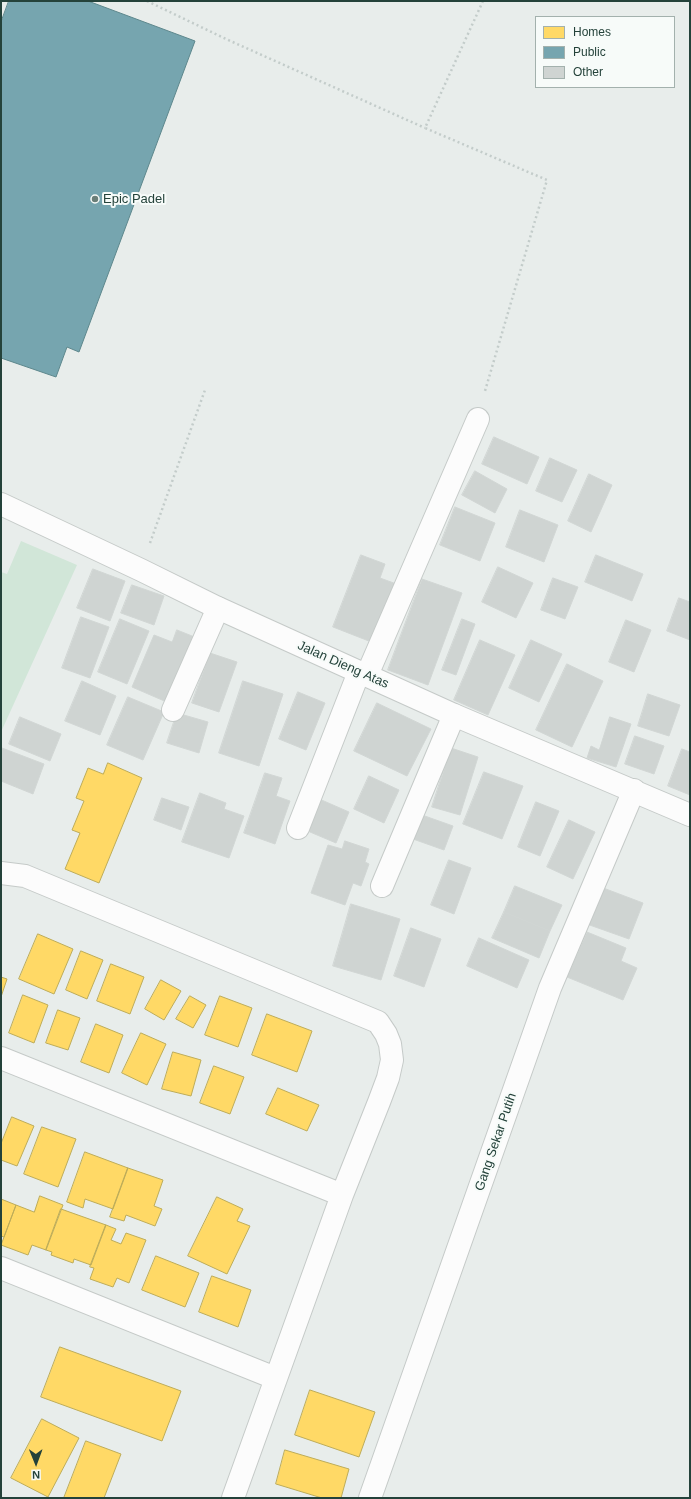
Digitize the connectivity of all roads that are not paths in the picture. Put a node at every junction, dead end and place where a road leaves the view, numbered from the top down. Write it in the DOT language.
graph roads {
  1 [pos="478,419"];
  2 [pos="1,504"];
  3 [pos="218,608"];
  4 [pos="363,674"];
  5 [pos="173,710"];
  6 [pos="454,715"];
  7 [pos="634,790"];
  8 [pos="690,815"];
  9 [pos="298,828"];
  10 [pos="1,873"];
  11 [pos="382,886"];
  12 [pos="1,1058"];
  13 [pos="342,1196"];
  14 [pos="1,1268"];
  15 [pos="275,1378"];
  16 [pos="233,1498"];
  17 [pos="370,1498"];
  1 -- 4 [label="street"];
  2 -- 3 [label="street, Jalan Dieng Atas"];
  3 -- 4 [label="street, Jalan Dieng Atas"];
  3 -- 5 [label="street"];
  4 -- 6 [label="street, Jalan Dieng Atas"];
  4 -- 9 [label="street"];
  6 -- 7 [label="street, Jalan Dieng Atas"];
  6 -- 11 [label="street"];
  7 -- 8 [label="street, Jalan Dieng Atas"];
  7 -- 17 [label="street, Gang Sekar Putih"];
  10 -- 13 [label="street"];
  12 -- 13 [label="street"];
  13 -- 15 [label="street"];
  14 -- 15 [label="street"];
  15 -- 16 [label="street"];
}
